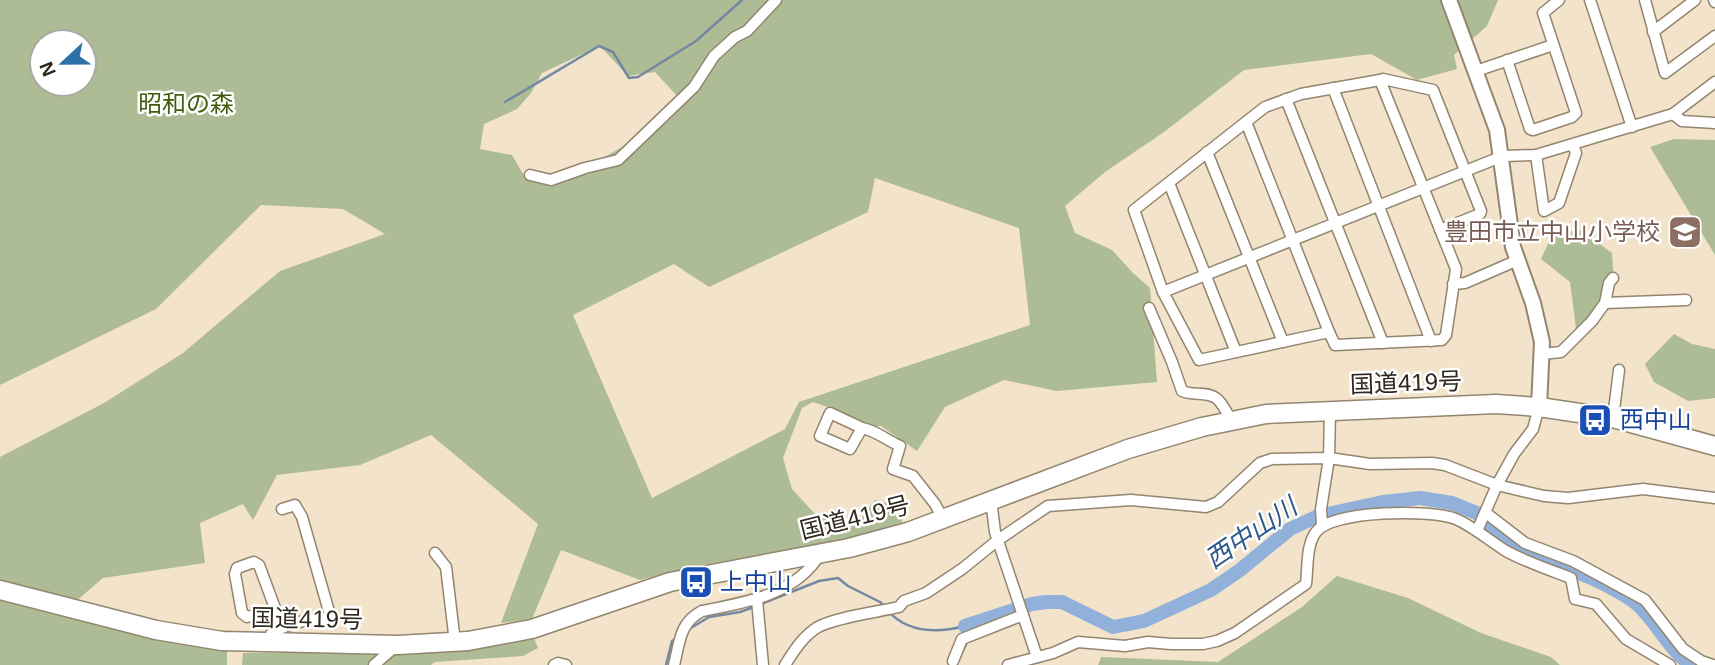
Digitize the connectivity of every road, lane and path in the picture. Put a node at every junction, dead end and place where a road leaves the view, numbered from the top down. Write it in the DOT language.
graph roads {
  1 [pos="776,0"];
  2 [pos="1449,0"];
  3 [pos="1559,0"];
  4 [pos="1590,0"];
  5 [pos="1645,0"];
  6 [pos="1695,0"];
  7 [pos="1653,32"];
  8 [pos="1715,36"];
  9 [pos="1553,45"];
  10 [pos="1507,60"];
  11 [pos="1476,71"];
  12 [pos="1380,80"];
  13 [pos="1715,82"];
  14 [pos="1333,88"];
  15 [pos="1286,99"];
  16 [pos="1673,114"];
  17 [pos="1246,122"];
  18 [pos="1715,123"];
  19 [pos="1632,127"];
  20 [pos="1573,145"];
  21 [pos="1207,152"];
  22 [pos="1536,155"];
  23 [pos="1503,156"];
  24 [pos="1466,170"];
  25 [pos="530,175"];
  26 [pos="1169,183"];
  27 [pos="1422,188"];
  28 [pos="1380,205"];
  29 [pos="1335,223"];
  30 [pos="1440,230"];
  31 [pos="1294,240"];
  32 [pos="1250,257"];
  33 [pos="1518,260"];
  34 [pos="1206,275"];
  35 [pos="1613,278"];
  36 [pos="1453,284"];
  37 [pos="1163,292"];
  38 [pos="1686,300"];
  39 [pos="1605,303"];
  40 [pos="1149,307"];
  41 [pos="1329,332"];
  42 [pos="1431,341"];
  43 [pos="1283,342"];
  44 [pos="1382,343"];
  45 [pos="1236,352"];
  46 [pos="1542,354"];
  47 [pos="1619,370"];
  48 [pos="1539,407"];
  49 [pos="1330,411"];
  50 [pos="1613,418"];
  51 [pos="1232,422"];
  52 [pos="862,428"];
  53 [pos="1715,446"];
  54 [pos="1329,458"];
  55 [pos="1497,485"];
  56 [pos="991,500"];
  57 [pos="1715,501"];
  58 [pos="282,509"];
  59 [pos="1485,514"];
  60 [pos="943,519"];
  61 [pos="1322,523"];
  62 [pos="1477,531"];
  63 [pos="998,540"];
  64 [pos="435,553"];
  65 [pos="820,553"];
  66 [pos="0,590"];
  67 [pos="757,600"];
  68 [pos="274,610"];
  69 [pos="1021,610"];
  70 [pos="282,626"];
  71 [pos="455,642"];
  72 [pos="272,644"];
  73 [pos="397,645"];
  74 [pos="1682,650"];
  75 [pos="1037,657"];
  76 [pos="952,664"];
  77 [pos="1671,664"];
  78 [pos="374,665"];
  79 [pos="554,665"];
  80 [pos="566,665"];
  81 [pos="674,665"];
  82 [pos="763,665"];
  83 [pos="785,665"];
  84 [pos="1008,665"];
  85 [pos="1713,665"];
  1 -- 25 [label="street"];
  2 -- 11 [label="street"];
  3 -- 9 [label="street"];
  4 -- 19 [label="street"];
  5 -- 7 [label="street"];
  6 -- 7 [label="street"];
  7 -- 8 [label="street"];
  9 -- 10 [label="street"];
  9 -- 10 [label="street"];
  10 -- 11 [label="street"];
  11 -- 23 [label="street"];
  12 -- 14 [label="street"];
  12 -- 24 [label="street"];
  12 -- 27 [label="street"];
  13 -- 16 [label="street"];
  14 -- 15 [label="street"];
  14 -- 28 [label="street"];
  15 -- 17 [label="street"];
  15 -- 29 [label="street"];
  16 -- 18 [label="street"];
  16 -- 19 [label="street"];
  17 -- 21 [label="street"];
  17 -- 31 [label="street"];
  19 -- 20 [label="street"];
  20 -- 22 [label="street"];
  20 -- 22 [label="street"];
  21 -- 26 [label="street"];
  21 -- 32 [label="street"];
  22 -- 23 [label="street"];
  23 -- 24 [label="street"];
  23 -- 33 [label="street"];
  24 -- 27 [label="street"];
  24 -- 30 [label="street"];
  26 -- 34 [label="street"];
  26 -- 37 [label="street"];
  27 -- 28 [label="street"];
  27 -- 30 [label="street"];
  28 -- 29 [label="street"];
  28 -- 42 [label="street"];
  29 -- 31 [label="street"];
  29 -- 44 [label="street"];
  30 -- 36 [label="street"];
  31 -- 32 [label="street"];
  31 -- 41 [label="street"];
  32 -- 34 [label="street"];
  32 -- 43 [label="street"];
  33 -- 36 [label="street"];
  33 -- 46 [label="street"];
  34 -- 37 [label="street"];
  34 -- 45 [label="street"];
  35 -- 39 [label="street"];
  36 -- 42 [label="street"];
  37 -- 45 [label="street"];
  38 -- 39 [label="street"];
  39 -- 46 [label="street"];
  40 -- 51 [label="street"];
  41 -- 43 [label="street"];
  41 -- 44 [label="street"];
  42 -- 44 [label="street"];
  43 -- 45 [label="street"];
  46 -- 48 [label="street"];
  47 -- 50 [label="street"];
  48 -- 49 [label="highway, 国道419号"];
  48 -- 50 [label="highway, 国道419号"];
  48 -- 55 [label="street"];
  49 -- 51 [label="highway, 国道419号"];
  49 -- 54 [label="street"];
  50 -- 53 [label="highway, 国道419号"];
  51 -- 56 [label="highway, 国道419号"];
  52 -- 60 [label="street"];
  54 -- 55 [label="street"];
  54 -- 61 [label="street"];
  54 -- 63 [label="street"];
  55 -- 57 [label="street"];
  55 -- 59 [label="street"];
  56 -- 60 [label="highway, 国道419号"];
  56 -- 63 [label="street"];
  58 -- 70 [label="street"];
  59 -- 62 [label="street"];
  59 -- 74 [label="street"];
  60 -- 65 [label="highway, 国道419号"];
  61 -- 62 [label="street"];
  61 -- 75 [label="street"];
  62 -- 77 [label="street"];
  63 -- 69 [label="street"];
  63 -- 83 [label="street"];
  64 -- 71 [label="street"];
  65 -- 67 [label="street"];
  65 -- 71 [label="highway, 国道419号"];
  66 -- 72 [label="highway, 国道419号"];
  67 -- 81 [label="street"];
  67 -- 82 [label="street"];
  68 -- 68 [label="street"];
  68 -- 70 [label="street"];
  69 -- 75 [label="street"];
  69 -- 76 [label="street"];
  70 -- 72 [label="street"];
  71 -- 73 [label="highway, 国道419号"];
  72 -- 73 [label="highway, 国道419号"];
  73 -- 78 [label="street"];
  74 -- 77 [label="street"];
  74 -- 85 [label="street"];
  75 -- 84 [label="street"];
  79 -- 80 [label="street"];
}
